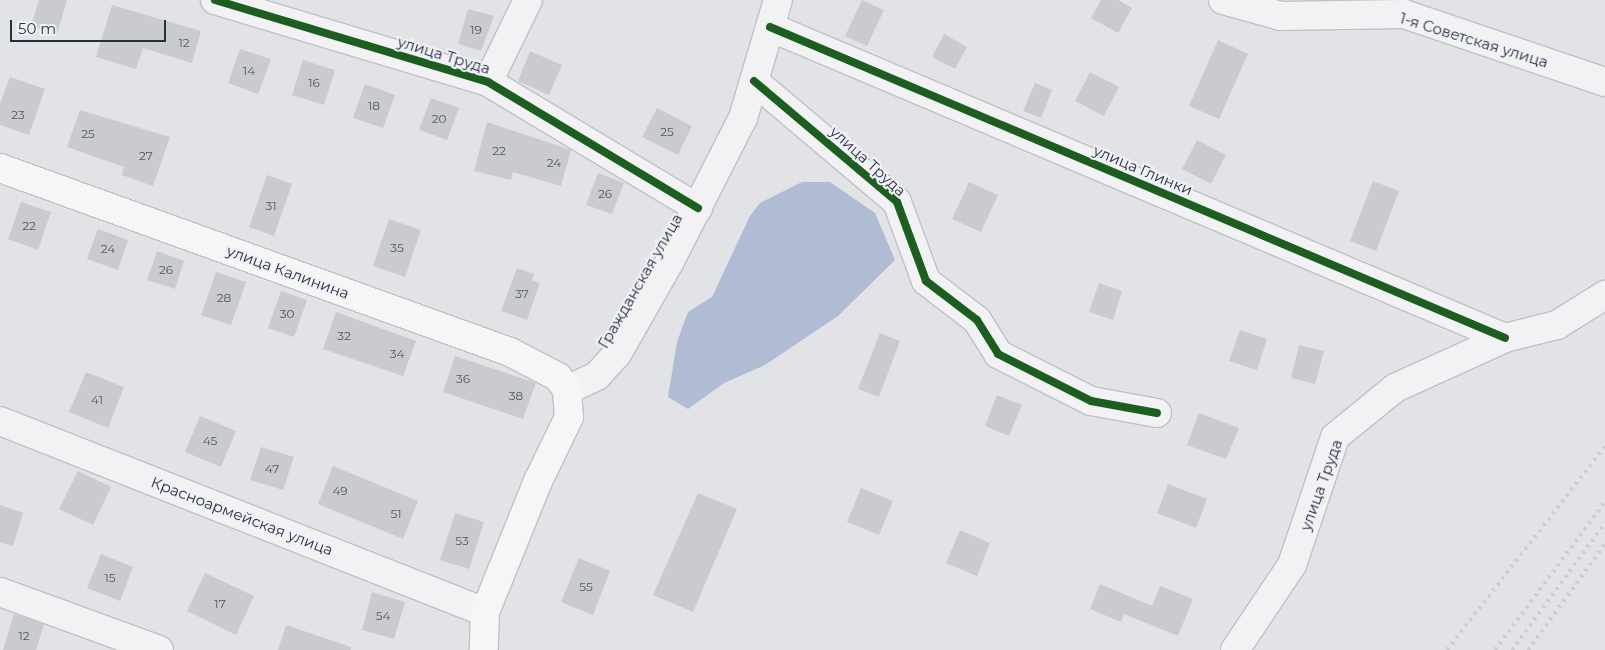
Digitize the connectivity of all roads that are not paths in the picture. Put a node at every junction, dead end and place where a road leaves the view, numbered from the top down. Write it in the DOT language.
graph roads {
  1 [pos="215,0"];
  2 [pos="528,0"];
  3 [pos="778,0"];
  4 [pos="1223,0"];
  5 [pos="770,27"];
  6 [pos="754,81"];
  7 [pos="488,82"];
  8 [pos="1605,82"];
  9 [pos="0,168"];
  10 [pos="698,208"];
  11 [pos="1605,295"];
  12 [pos="1505,338"];
  13 [pos="567,390"];
  14 [pos="1157,413"];
  15 [pos="0,421"];
  16 [pos="0,592"];
  17 [pos="485,612"];
  18 [pos="159,650"];
  19 [pos="484,650"];
  20 [pos="1235,650"];
  1 -- 7 [label="street, улица Труда"];
  2 -- 7 [label="street"];
  3 -- 5 [label="street, Гражданская улица"];
  4 -- 8 [label="street, 1-я Советская улица"];
  5 -- 6 [label="street, Гражданская улица"];
  5 -- 12 [label="street, улица Глинки"];
  6 -- 10 [label="street, Гражданская улица"];
  6 -- 14 [label="street, улица Труда"];
  7 -- 10 [label="street, улица Труда"];
  9 -- 13 [label="main road, улица Калинина"];
  10 -- 13 [label="street, Гражданская улица"];
  11 -- 12 [label="street, улица Труда"];
  12 -- 20 [label="street, улица Труда"];
  13 -- 17 [label="main road"];
  15 -- 17 [label="street, Красноармейская улица"];
  16 -- 18 [label="street"];
  17 -- 19 [label="main road"];
}
